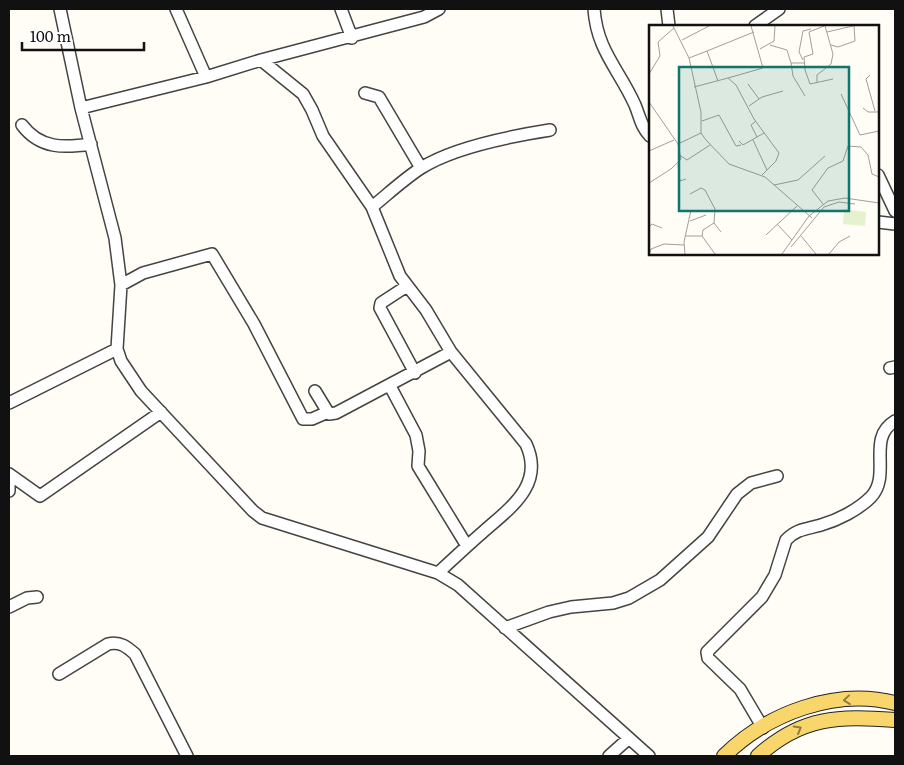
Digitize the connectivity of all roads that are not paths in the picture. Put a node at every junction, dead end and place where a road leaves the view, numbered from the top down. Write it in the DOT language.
graph roads {
  1 [pos="60,9"];
  2 [pos="176,9"];
  3 [pos="341,9"];
  4 [pos="439,9"];
  5 [pos="594,9"];
  6 [pos="667,9"];
  7 [pos="779,9"];
  8 [pos="669,25"];
  9 [pos="756,25"];
  10 [pos="352,38"];
  11 [pos="261,60"];
  12 [pos="206,77"];
  13 [pos="365,92"];
  14 [pos="81,108"];
  15 [pos="22,125"];
  16 [pos="550,130"];
  17 [pos="649,135"];
  18 [pos="91,144"];
  19 [pos="421,168"];
  20 [pos="879,177"];
  21 [pos="372,207"];
  22 [pos="895,211"];
  23 [pos="879,222"];
  24 [pos="895,224"];
  25 [pos="121,285"];
  26 [pos="407,286"];
  27 [pos="117,349"];
  28 [pos="452,352"];
  29 [pos="415,372"];
  30 [pos="390,386"];
  31 [pos="315,391"];
  32 [pos="9,402"];
  33 [pos="161,412"];
  34 [pos="328,412"];
  35 [pos="895,421"];
  36 [pos="9,474"];
  37 [pos="777,476"];
  38 [pos="9,481"];
  39 [pos="9,491"];
  40 [pos="466,546"];
  41 [pos="438,574"];
  42 [pos="36,597"];
  43 [pos="9,607"];
  44 [pos="506,628"];
  45 [pos="60,674"];
  46 [pos="895,703"];
  47 [pos="895,720"];
  48 [pos="763,728"];
  49 [pos="628,739"];
  50 [pos="187,756"];
  51 [pos="609,756"];
  52 [pos="649,756"];
  53 [pos="724,756"];
  54 [pos="758,756"];
  1 -- 14 [label="street"];
  2 -- 12 [label="street"];
  3 -- 10 [label="street"];
  4 -- 10 [label="street"];
  5 -- 17 [label="street"];
  6 -- 8 [label="street"];
  7 -- 9 [label="street"];
  10 -- 11 [label="street"];
  11 -- 12 [label="street"];
  11 -- 21 [label="street"];
  12 -- 14 [label="street"];
  13 -- 19 [label="street"];
  14 -- 18 [label="street"];
  15 -- 18 [label="street"];
  16 -- 19 [label="street"];
  18 -- 25 [label="street"];
  19 -- 21 [label="street"];
  20 -- 22 [label="street"];
  21 -- 26 [label="street"];
  23 -- 24 [label="street"];
  25 -- 27 [label="street"];
  25 -- 34 [label="street"];
  26 -- 28 [label="street"];
  26 -- 29 [label="street"];
  27 -- 32 [label="street"];
  27 -- 33 [label="street"];
  28 -- 29 [label="street"];
  28 -- 40 [label="street"];
  29 -- 30 [label="street"];
  30 -- 34 [label="street"];
  30 -- 40 [label="street"];
  31 -- 34 [label="street"];
  33 -- 36 [label="street"];
  33 -- 41 [label="street"];
  35 -- 48 [label="street"];
  37 -- 44 [label="street"];
  38 -- 39 [label="street"];
  40 -- 41 [label="street"];
  41 -- 44 [label="street"];
  42 -- 43 [label="street"];
  44 -- 49 [label="street"];
  45 -- 50 [label="street"];
  46 -- 48 [label="main road, one-way"];
  54 -- 47 [label="main road, one-way"];
  48 -- 53 [label="main road"];
  49 -- 51 [label="street"];
  49 -- 52 [label="street"];
}
